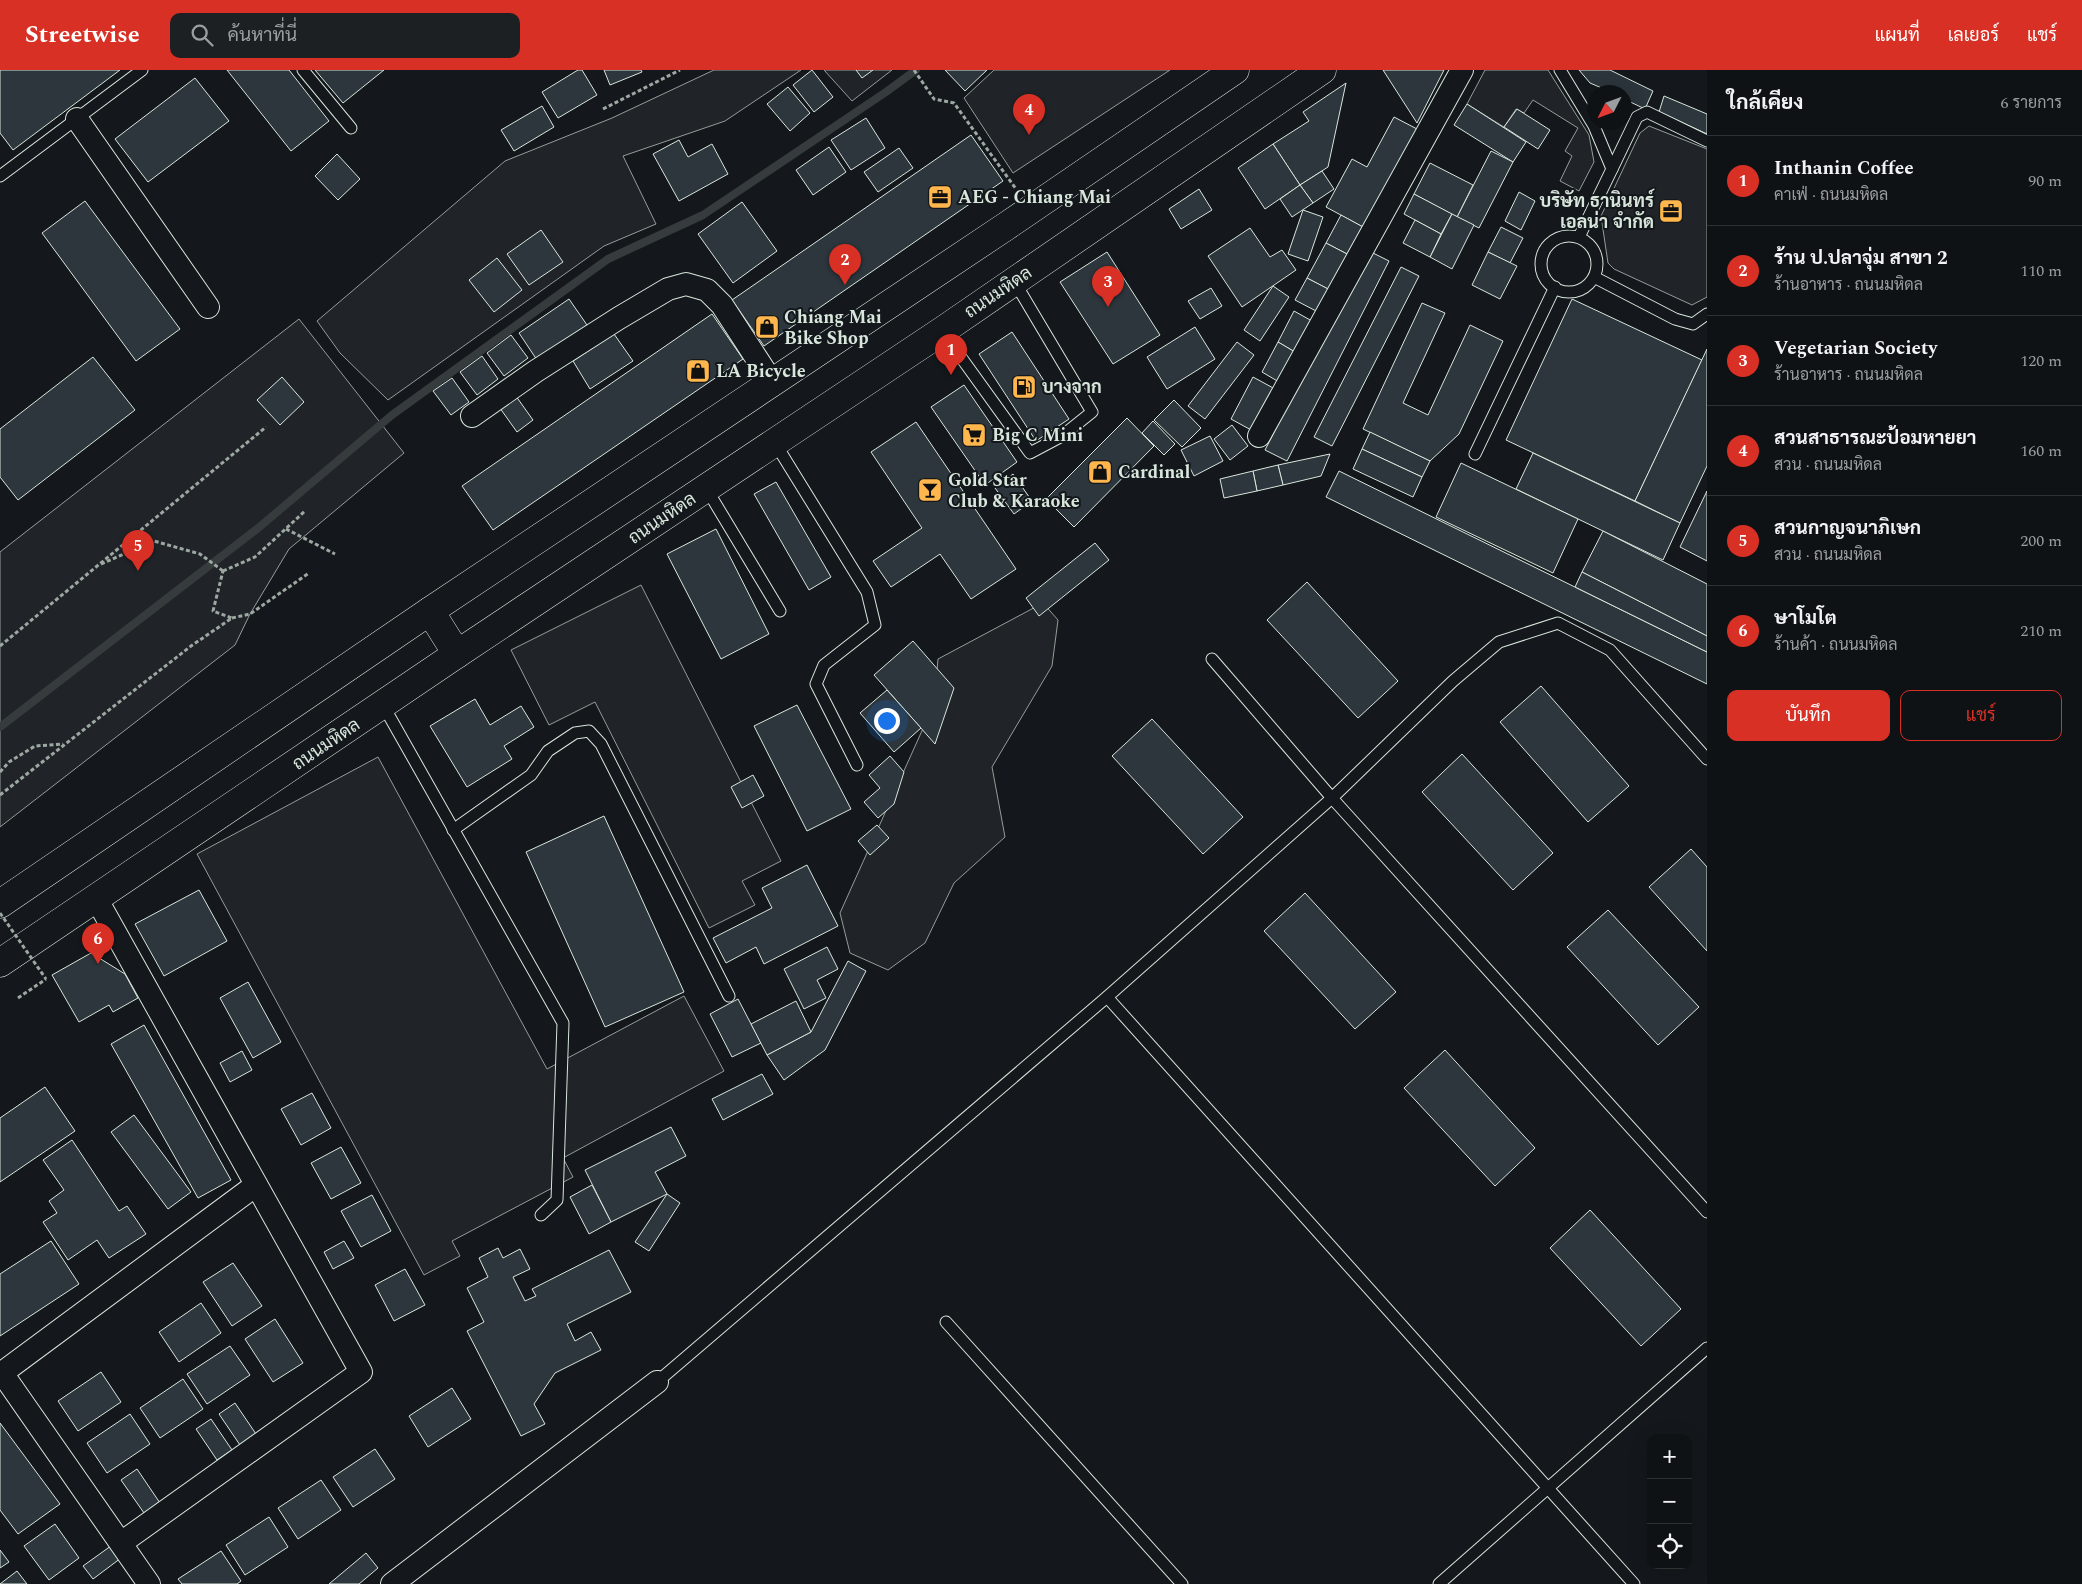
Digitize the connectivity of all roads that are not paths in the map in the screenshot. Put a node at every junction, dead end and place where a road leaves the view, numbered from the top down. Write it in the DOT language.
graph roads {
  1 [pos="142,70"];
  2 [pos="304,70"];
  3 [pos="1235,70"];
  4 [pos="1322,70"];
  5 [pos="1462,70"];
  6 [pos="1560,70"];
  7 [pos="77,119"];
  8 [pos="351,128"];
  9 [pos="1707,141"];
  10 [pos="1612,169"];
  11 [pos="0,176"];
  12 [pos="1579,237"];
  13 [pos="1594,276"];
  14 [pos="1014,281"];
  15 [pos="1556,287"];
  16 [pos="208,307"];
  17 [pos="1707,314"];
  18 [pos="942,331"];
  19 [pos="772,382"];
  20 [pos="472,416"];
  21 [pos="1259,436"];
  22 [pos="774,442"];
  23 [pos="1475,454"];
  24 [pos="706,488"];
  25 [pos="780,611"];
  26 [pos="430,612"];
  27 [pos="458,654"];
  28 [pos="1212,659"];
  29 [pos="383,705"];
  30 [pos="1707,759"];
  31 [pos="857,765"];
  32 [pos="1332,798"];
  33 [pos="453,830"];
  34 [pos="96,898"];
  35 [pos="0,904"];
  36 [pos="0,963"];
  37 [pos="729,996"];
  38 [pos="1107,997"];
  39 [pos="256,1185"];
  40 [pos="1707,1212"];
  41 [pos="541,1215"];
  42 [pos="946,1322"];
  43 [pos="1707,1348"];
  44 [pos="657,1382"];
  45 [pos="1548,1488"];
  46 [pos="120,1543"];
  47 [pos="149,1584"];
  48 [pos="392,1584"];
  49 [pos="1182,1584"];
  50 [pos="1440,1584"];
  51 [pos="1634,1584"];
  1 -- 7 [label="lane"];
  2 -- 8 [label="lane"];
  3 -- 19 [label="main road"];
  4 -- 14 [label="main road, ถนนมหิดล"];
  5 -- 21 [label="street"];
  6 -- 10 [label="lane"];
  7 -- 11 [label="lane"];
  7 -- 16 [label="street"];
  9 -- 10 [label="lane"];
  10 -- 12 [label="lane"];
  12 -- 13 [label="lane"];
  12 -- 15 [label="lane"];
  13 -- 15 [label="lane"];
  13 -- 17 [label="lane"];
  14 -- 18 [label="main road, ถนนมหิดล"];
  14 -- 18 [label="lane"];
  15 -- 23 [label="lane"];
  18 -- 22 [label="main road, ถนนมหิดล"];
  19 -- 20 [label="street"];
  19 -- 26 [label="main road"];
  22 -- 24 [label="main road, ถนนมหิดล"];
  22 -- 31 [label="lane"];
  24 -- 25 [label="lane"];
  24 -- 27 [label="main road, ถนนมหิดล"];
  26 -- 27 [label="main road"];
  26 -- 35 [label="main road"];
  27 -- 29 [label="main road, ถนนมหิดล"];
  28 -- 32 [label="lane"];
  29 -- 33 [label="lane"];
  29 -- 34 [label="main road, ถนนมหิดล"];
  30 -- 32 [label="lane"];
  32 -- 38 [label="lane"];
  32 -- 40 [label="lane"];
  33 -- 37 [label="lane"];
  33 -- 41 [label="lane"];
  34 -- 36 [label="main road, ถนนมหิดล"];
  34 -- 39 [label="street"];
  38 -- 44 [label="lane"];
  38 -- 45 [label="lane"];
  39 -- 46 [label="street"];
  39 -- 46 [label="street"];
  42 -- 49 [label="lane"];
  43 -- 45 [label="lane"];
  44 -- 48 [label="street"];
  45 -- 50 [label="lane"];
  45 -- 51 [label="lane"];
  46 -- 47 [label="street"];
}
